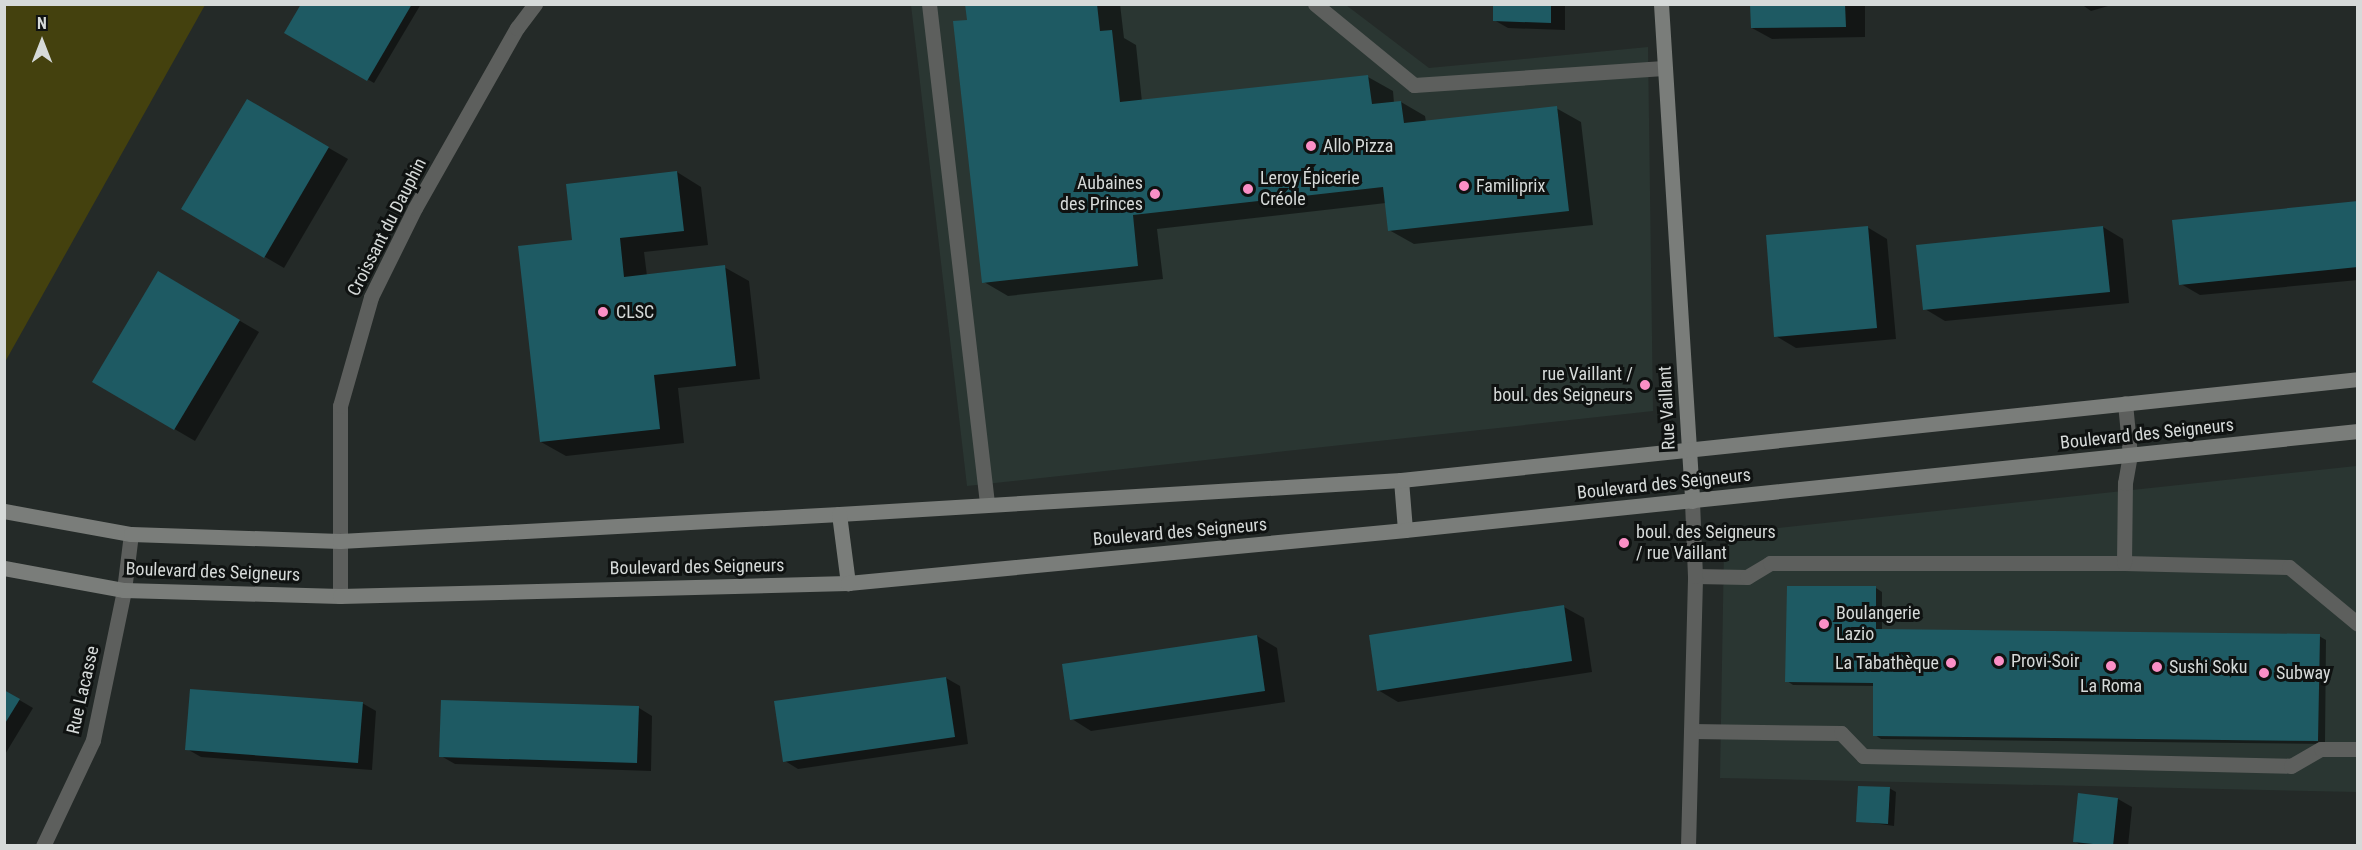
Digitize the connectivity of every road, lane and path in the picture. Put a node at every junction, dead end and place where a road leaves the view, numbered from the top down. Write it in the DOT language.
graph roads {
  1 [pos="535,4"];
  2 [pos="929,4"];
  3 [pos="1315,4"];
  4 [pos="1661,4"];
  5 [pos="1663,68"];
  6 [pos="2358,379"];
  7 [pos="2125,403"];
  8 [pos="2358,431"];
  9 [pos="1689,449"];
  10 [pos="2130,455"];
  11 [pos="1401,480"];
  12 [pos="1692,501"];
  13 [pos="987,502"];
  14 [pos="4,511"];
  15 [pos="839,514"];
  16 [pos="1406,530"];
  17 [pos="131,534"];
  18 [pos="340,541"];
  19 [pos="2124,563"];
  20 [pos="4,568"];
  21 [pos="1695,576"];
  22 [pos="848,583"];
  23 [pos="124,590"];
  24 [pos="340,596"];
  25 [pos="2358,624"];
  26 [pos="1691,731"];
  27 [pos="2358,749"];
  28 [pos="44,846"];
  29 [pos="1688,846"];
  1 -- 18 [label="street, Croissant du Dauphin"];
  2 -- 13 [label="street"];
  3 -- 5 [label="street"];
  4 -- 5 [label="street, Rue Vaillant"];
  5 -- 9 [label="street, Rue Vaillant"];
  6 -- 7 [label="street, Boulevard des Seigneurs"];
  7 -- 9 [label="street, Boulevard des Seigneurs"];
  7 -- 10 [label="street"];
  8 -- 10 [label="street, Boulevard des Seigneurs"];
  9 -- 11 [label="street, Boulevard des Seigneurs"];
  9 -- 12 [label="street, Rue Vaillant"];
  10 -- 12 [label="street, Boulevard des Seigneurs"];
  10 -- 19 [label="street"];
  11 -- 13 [label="street, Boulevard des Seigneurs"];
  11 -- 16 [label="street"];
  12 -- 16 [label="street, Boulevard des Seigneurs"];
  12 -- 21 [label="street, Rue Vaillant"];
  13 -- 15 [label="street, Boulevard des Seigneurs"];
  14 -- 17 [label="street, Boulevard des Seigneurs"];
  15 -- 18 [label="street, Boulevard des Seigneurs"];
  15 -- 22 [label="street"];
  16 -- 22 [label="street, Boulevard des Seigneurs"];
  17 -- 18 [label="street, Boulevard des Seigneurs"];
  17 -- 23 [label="street, Rue Lacasse"];
  18 -- 24 [label="street, Croissant du Dauphin"];
  19 -- 21 [label="street"];
  19 -- 25 [label="street"];
  20 -- 23 [label="street, Boulevard des Seigneurs"];
  21 -- 26 [label="street, Rue Vaillant"];
  22 -- 24 [label="street, Boulevard des Seigneurs"];
  23 -- 24 [label="street, Boulevard des Seigneurs"];
  23 -- 28 [label="street, Rue Lacasse"];
  26 -- 27 [label="street"];
  26 -- 29 [label="street, Rue Vaillant"];
}
